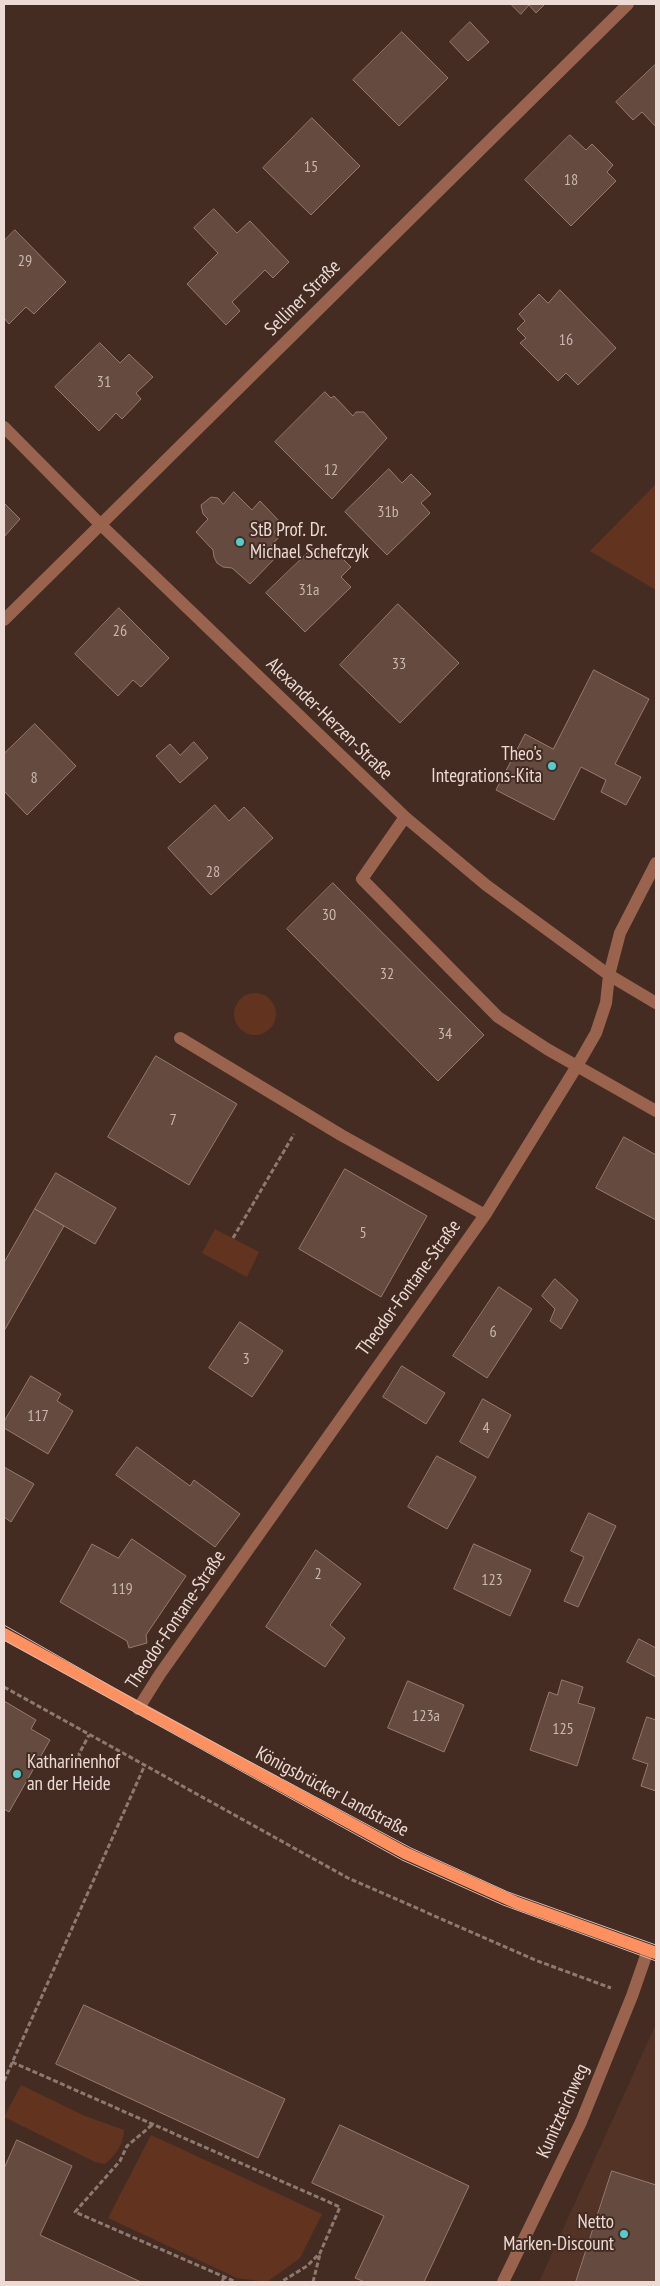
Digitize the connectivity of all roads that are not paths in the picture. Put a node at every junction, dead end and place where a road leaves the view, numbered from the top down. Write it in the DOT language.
graph roads {
  1 [pos="628,4"];
  2 [pos="4,428"];
  3 [pos="100,524"];
  4 [pos="4,620"];
  5 [pos="404,817"];
  6 [pos="656,863"];
  7 [pos="609,975"];
  8 [pos="656,1003"];
  9 [pos="180,1038"];
  10 [pos="577,1066"];
  11 [pos="656,1111"];
  12 [pos="484,1215"];
  13 [pos="4,1634"];
  14 [pos="138,1709"];
  15 [pos="652,1952"];
  16 [pos="503,2282"];
  1 -- 3 [label="street, Selliner Straße"];
  2 -- 3 [label="street, Alexander-Herzen-Straße"];
  3 -- 4 [label="street, Selliner Straße"];
  3 -- 5 [label="street, Alexander-Herzen-Straße"];
  5 -- 7 [label="street, Alexander-Herzen-Straße"];
  5 -- 10 [label="street"];
  6 -- 7 [label="street, Theodor-Fontane-Straße"];
  7 -- 8 [label="street, Alexander-Herzen-Straße"];
  7 -- 10 [label="street, Theodor-Fontane-Straße"];
  9 -- 12 [label="street"];
  10 -- 11 [label="street"];
  10 -- 12 [label="street, Theodor-Fontane-Straße"];
  12 -- 14 [label="street, Theodor-Fontane-Straße"];
  13 -- 14 [label="main road, Königsbrücker Landstraße"];
  14 -- 15 [label="main road, Königsbrücker Landstraße"];
  15 -- 16 [label="street, Kunitzteichweg"];
}
